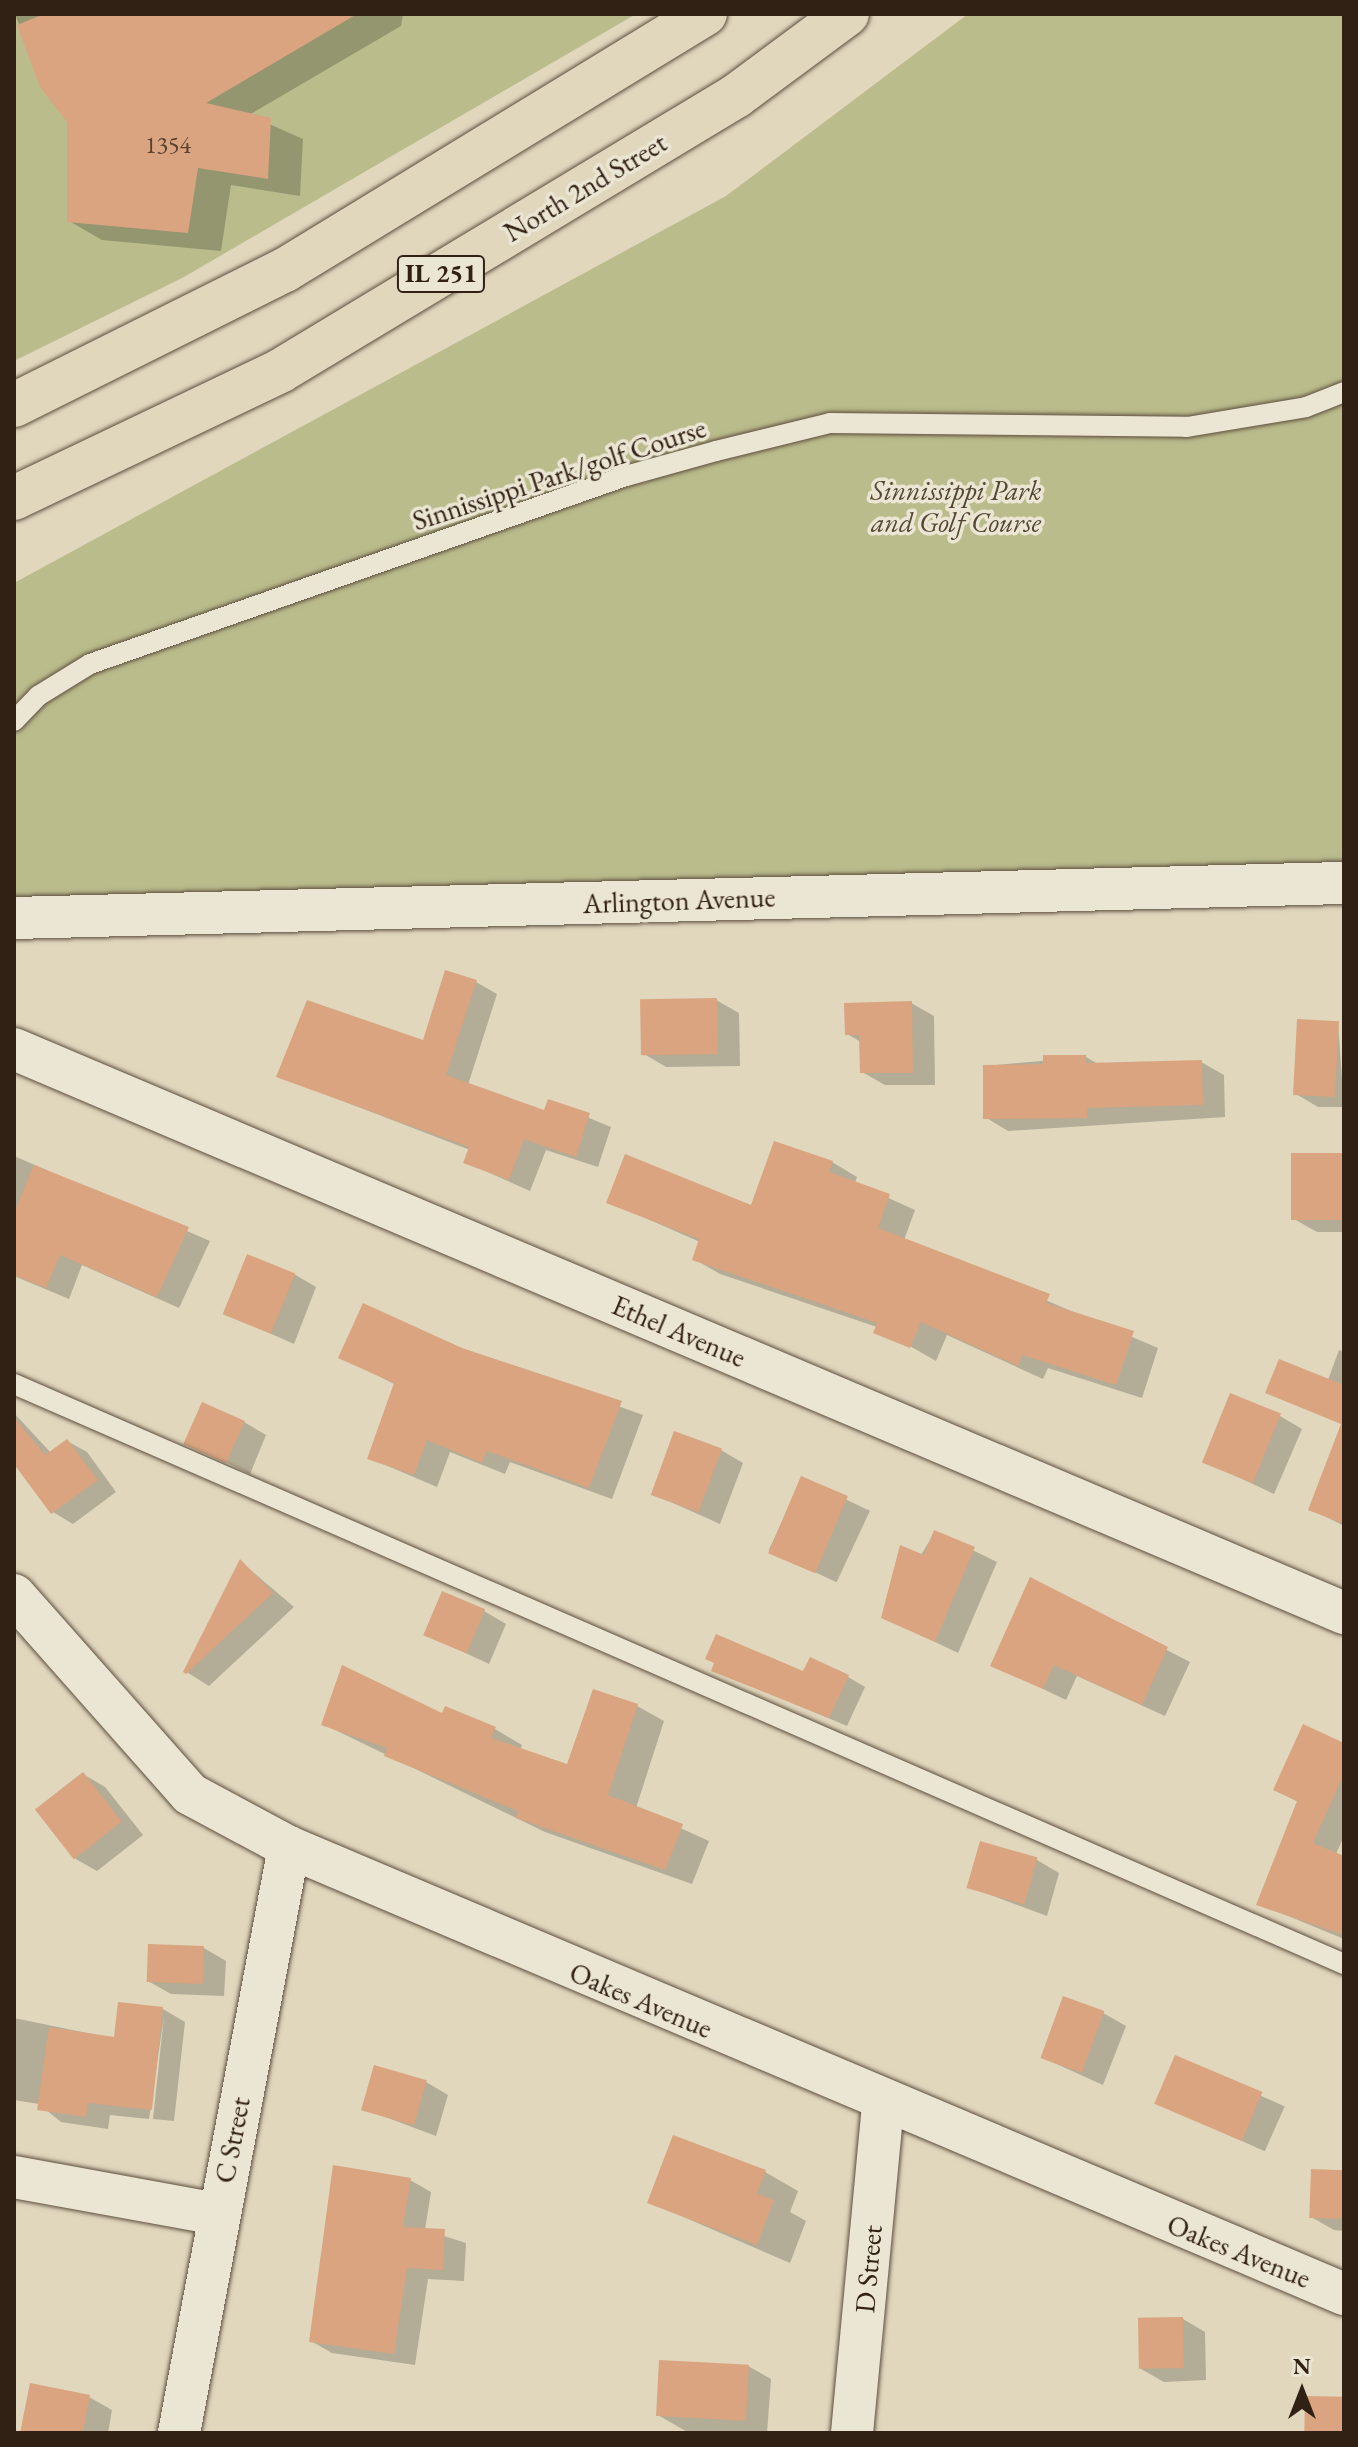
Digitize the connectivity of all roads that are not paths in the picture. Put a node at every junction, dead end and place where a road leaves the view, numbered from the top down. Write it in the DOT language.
graph roads {
  1 [pos="705,14"];
  2 [pos="847,14"];
  3 [pos="1344,392"];
  4 [pos="14,405"];
  5 [pos="14,498"];
  6 [pos="14,721"];
  7 [pos="1344,883"];
  8 [pos="14,918"];
  9 [pos="14,1049"];
  10 [pos="14,1384"];
  11 [pos="14,1595"];
  12 [pos="1344,1613"];
  13 [pos="289,1847"];
  14 [pos="1344,1964"];
  15 [pos="883,2104"];
  16 [pos="14,2177"];
  17 [pos="217,2214"];
  18 [pos="1344,2294"];
  19 [pos="179,2433"];
  20 [pos="852,2433"];
  1 -- 4 [label="main road, IL 251"];
  2 -- 5 [label="main road, North 2nd Street / IL 251"];
  3 -- 6 [label="lane, Sinnissippi Park/golf Course"];
  7 -- 8 [label="street, Arlington Avenue"];
  9 -- 12 [label="street, Ethel Avenue"];
  10 -- 14 [label="lane"];
  11 -- 13 [label="street, Oakes Avenue"];
  13 -- 15 [label="street, Oakes Avenue"];
  13 -- 17 [label="street, C Street"];
  15 -- 18 [label="street, Oakes Avenue"];
  15 -- 20 [label="street, D Street"];
  16 -- 17 [label="street"];
  17 -- 19 [label="street, C Street"];
}
